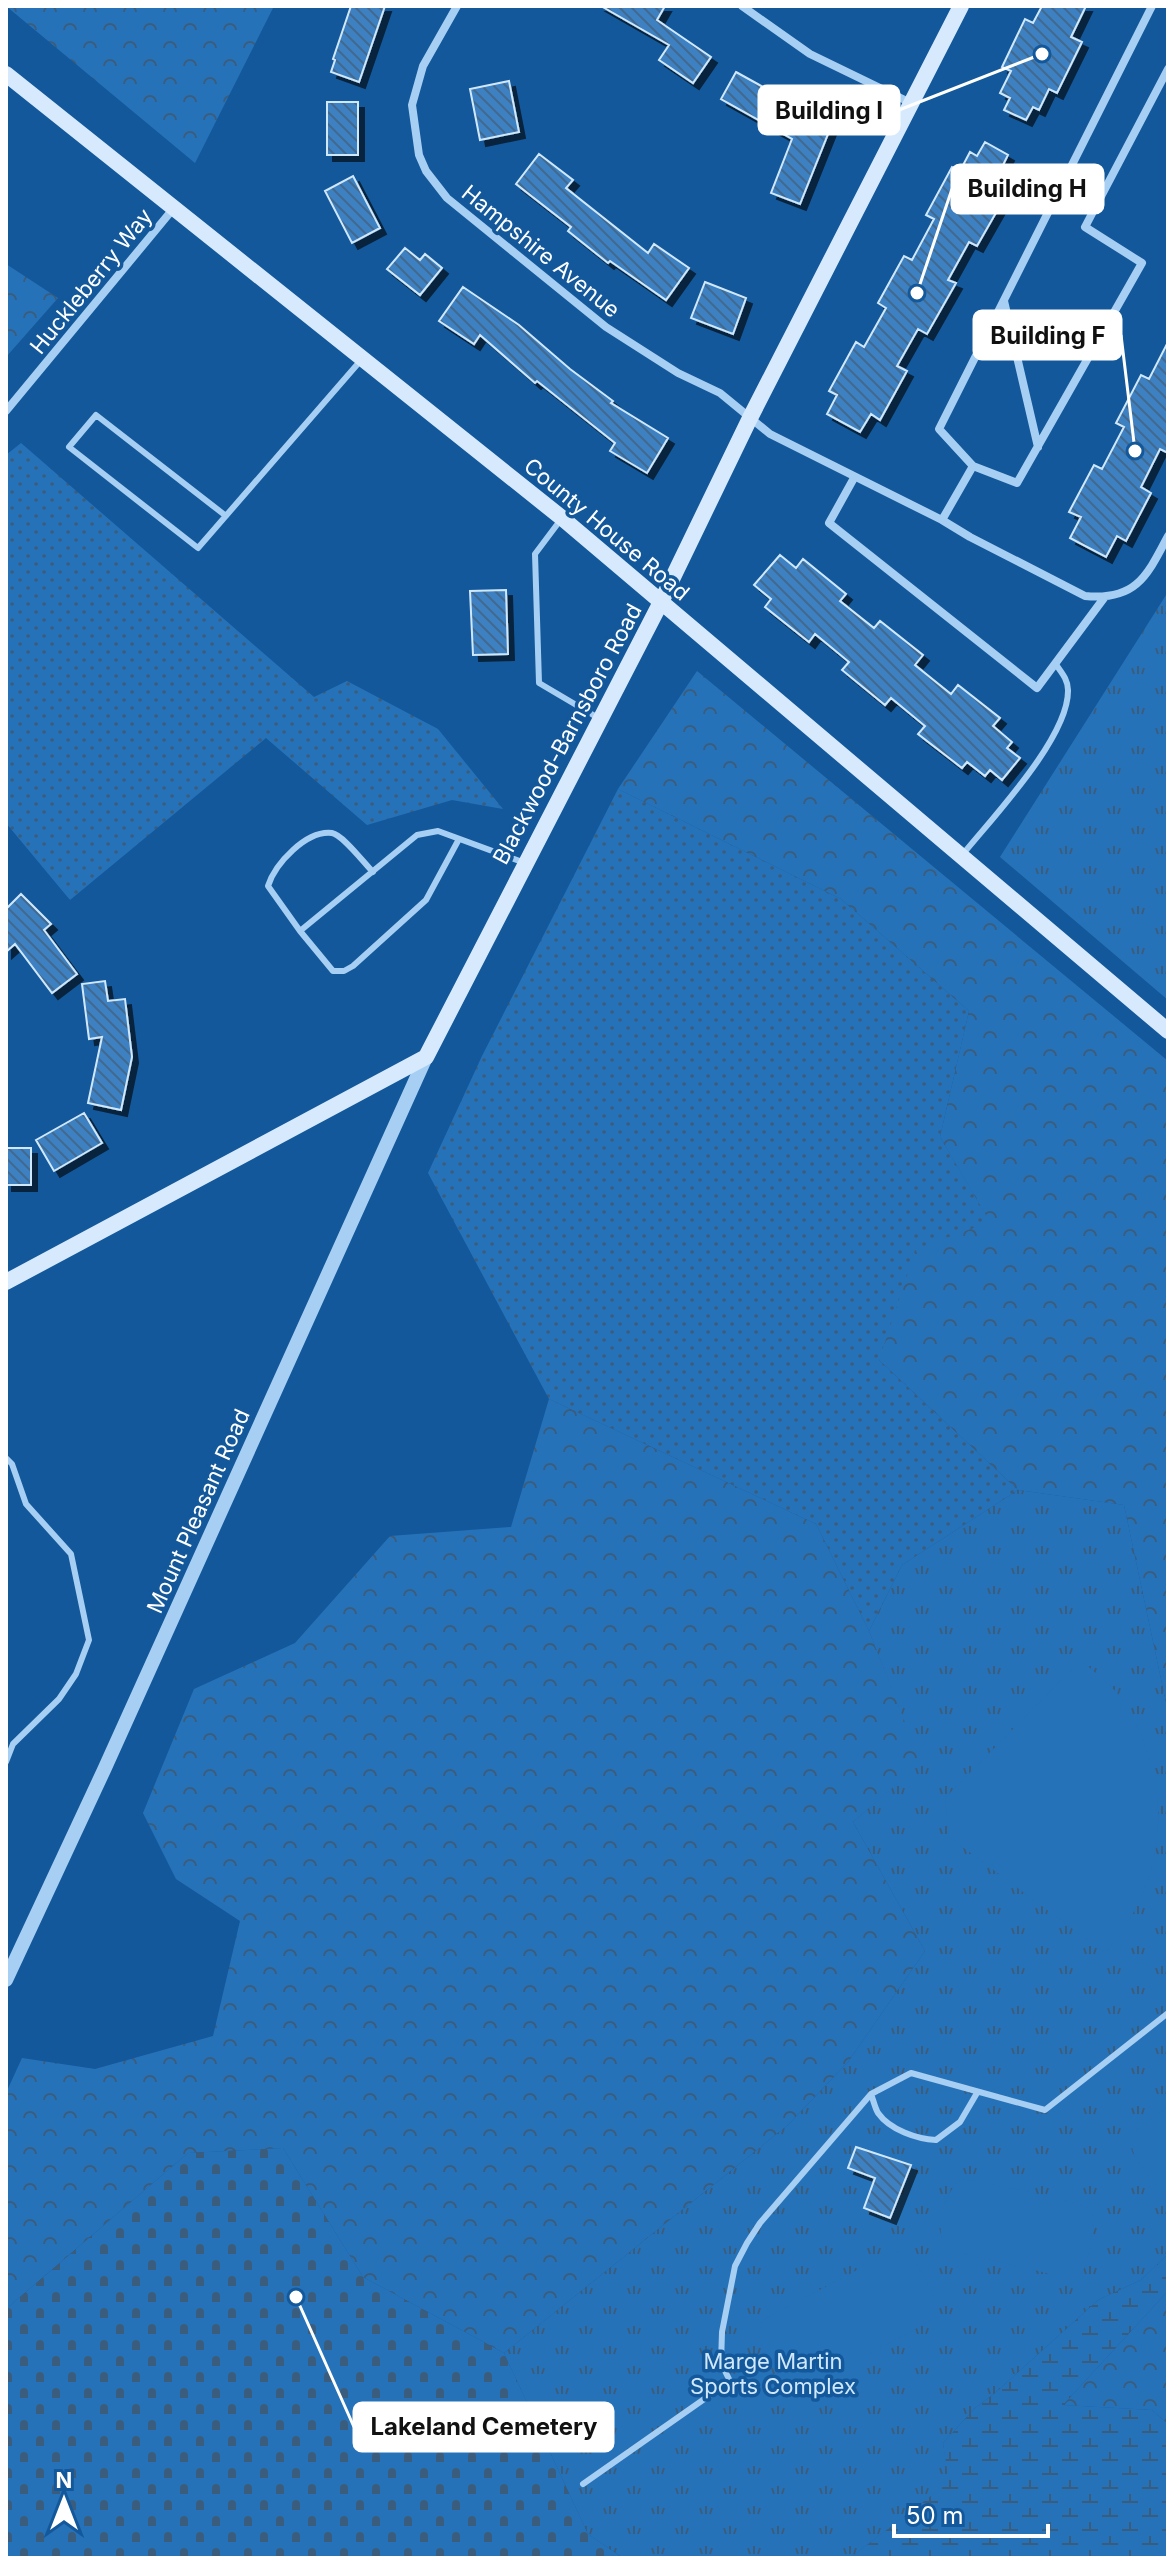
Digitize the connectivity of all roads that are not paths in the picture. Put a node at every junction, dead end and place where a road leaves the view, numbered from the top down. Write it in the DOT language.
graph roads {
  1 [pos="457,6"];
  2 [pos="742,6"];
  3 [pos="961,6"];
  4 [pos="1152,6"];
  5 [pos="1168,69"];
  6 [pos="6,74"];
  7 [pos="912,103"];
  8 [pos="173,209"];
  9 [pos="1004,300"];
  10 [pos="362,359"];
  11 [pos="6,411"];
  12 [pos="750,418"];
  13 [pos="1038,447"];
  14 [pos="973,466"];
  15 [pos="854,478"];
  16 [pos="226,516"];
  17 [pos="562,518"];
  18 [pos="942,520"];
  19 [pos="1168,536"];
  20 [pos="1104,598"];
  21 [pos="661,602"];
  22 [pos="1055,663"];
  23 [pos="600,719"];
  24 [pos="459,839"];
  25 [pos="963,855"];
  26 [pos="525,863"];
  27 [pos="373,872"];
  28 [pos="300,931"];
  29 [pos="1168,1031"];
  30 [pos="426,1057"];
  31 [pos="6,1282"];
  32 [pos="6,1458"];
  33 [pos="6,1762"];
  34 [pos="6,1980"];
  35 [pos="1168,2013"];
  36 [pos="977,2093"];
  37 [pos="871,2094"];
  38 [pos="583,2484"];
  1 -- 12 [label="street, Hampshire Avenue"];
  2 -- 7 [label="street"];
  3 -- 7 [label="main road, Blackwood-Barnsboro Road"];
  4 -- 9 [label="street"];
  5 -- 13 [label="street"];
  6 -- 8 [label="main road, County House Road"];
  7 -- 12 [label="main road, Blackwood-Barnsboro Road"];
  8 -- 10 [label="main road, County House Road"];
  8 -- 11 [label="street, Huckleberry Way"];
  9 -- 13 [label="street"];
  9 -- 14 [label="street"];
  10 -- 16 [label="lane"];
  10 -- 17 [label="main road, County House Road"];
  12 -- 15 [label="street, Hampshire Avenue"];
  12 -- 21 [label="main road, Blackwood-Barnsboro Road"];
  13 -- 14 [label="street"];
  14 -- 18 [label="street"];
  15 -- 18 [label="street, Hampshire Avenue"];
  15 -- 22 [label="street"];
  16 -- 16 [label="lane"];
  17 -- 21 [label="main road, County House Road"];
  17 -- 23 [label="lane"];
  18 -- 20 [label="street, Hampshire Avenue"];
  19 -- 20 [label="street"];
  20 -- 22 [label="street"];
  21 -- 23 [label="main road, Blackwood-Barnsboro Road"];
  21 -- 25 [label="main road, County House Road"];
  22 -- 25 [label="lane"];
  23 -- 26 [label="main road, Blackwood-Barnsboro Road"];
  24 -- 26 [label="lane"];
  24 -- 27 [label="lane"];
  24 -- 28 [label="lane"];
  25 -- 29 [label="main road, County House Road"];
  26 -- 30 [label="main road, Blackwood-Barnsboro Road"];
  27 -- 28 [label="lane"];
  27 -- 28 [label="lane"];
  30 -- 31 [label="main road"];
  30 -- 34 [label="street, Mount Pleasant Road"];
  32 -- 33 [label="lane"];
  35 -- 36 [label="lane"];
  36 -- 37 [label="lane"];
  36 -- 37 [label="lane"];
  37 -- 38 [label="lane"];
}
